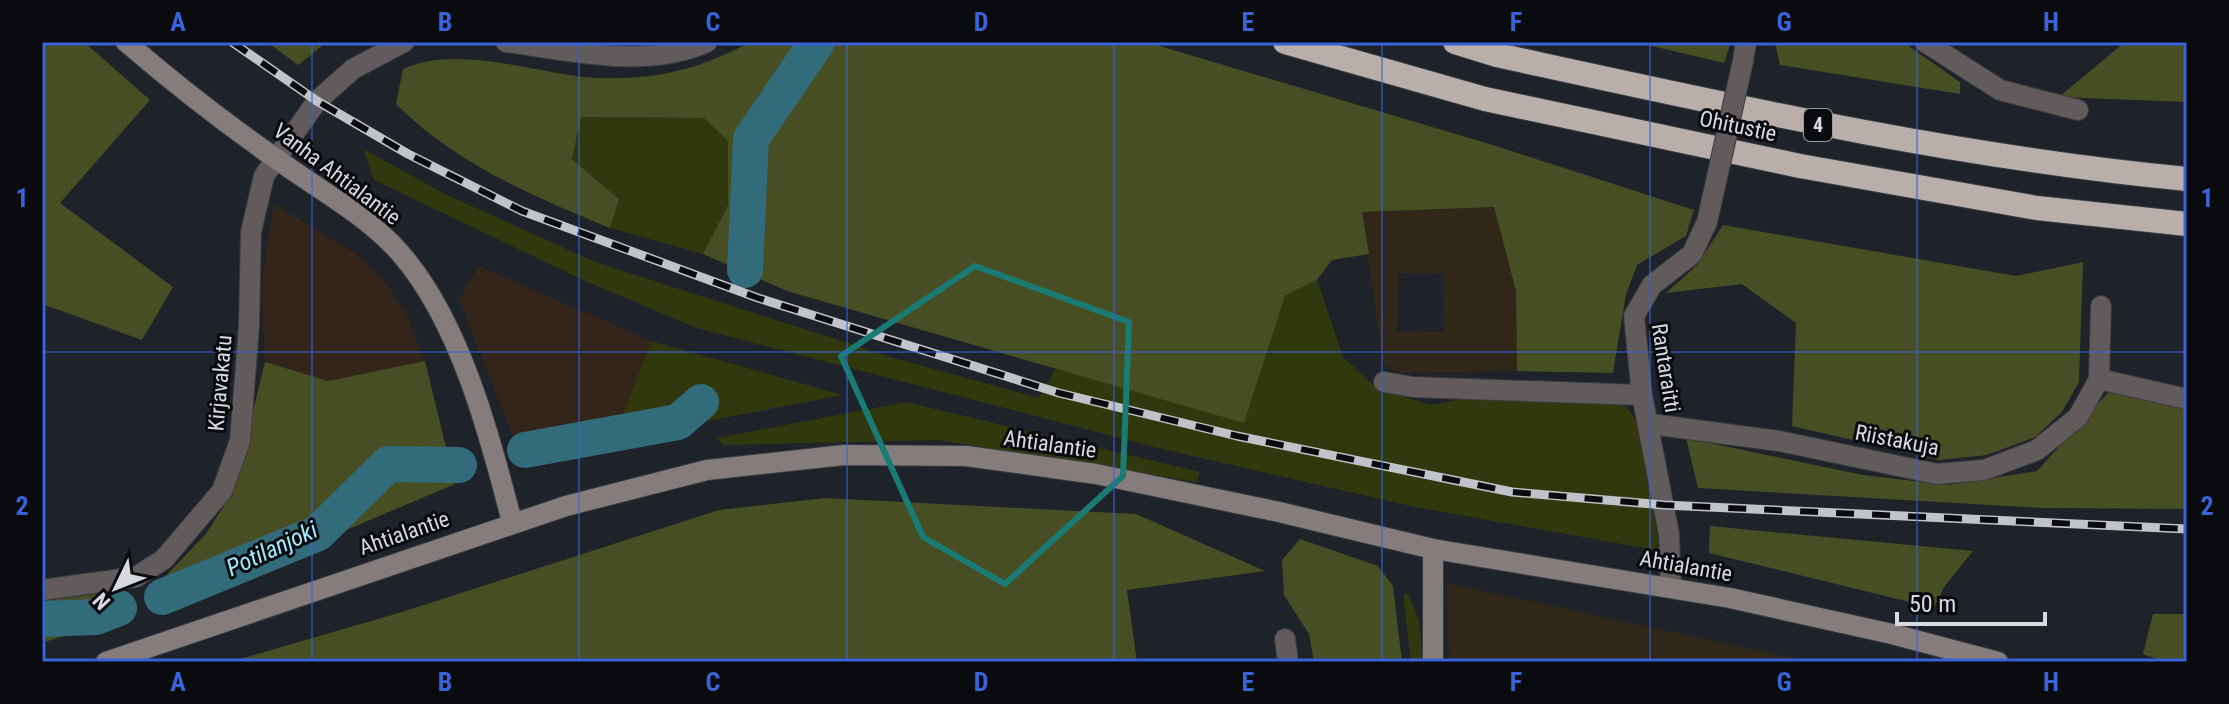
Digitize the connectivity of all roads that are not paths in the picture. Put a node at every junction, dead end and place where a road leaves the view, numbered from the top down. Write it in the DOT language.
graph roads {
  1 [pos="126,42"];
  2 [pos="404,42"];
  3 [pos="506,42"];
  4 [pos="707,42"];
  5 [pos="1285,42"];
  6 [pos="1455,42"];
  7 [pos="1925,42"];
  8 [pos="1744,52"];
  9 [pos="2078,110"];
  10 [pos="276,159"];
  11 [pos="2187,179"];
  12 [pos="2187,224"];
  13 [pos="2101,306"];
  14 [pos="2099,379"];
  15 [pos="1384,382"];
  16 [pos="1642,395"];
  17 [pos="2187,399"];
  18 [pos="1651,424"];
  19 [pos="512,522"];
  20 [pos="1433,549"];
  21 [pos="1671,587"];
  22 [pos="42,590"];
  23 [pos="1285,639"];
  24 [pos="106,662"];
  25 [pos="1288,662"];
  26 [pos="1433,662"];
  27 [pos="1998,662"];
  1 -- 10 [label="main road, Vanha Ahtialantie"];
  2 -- 10 [label="street, Kirjavakatu"];
  3 -- 4 [label="street"];
  5 -- 12 [label="highway, Ohitustie / 4"];
  6 -- 11 [label="highway, Ohitustie / 4"];
  7 -- 9 [label="street"];
  8 -- 16 [label="street, Rantaraitti, bridge"];
  10 -- 19 [label="main road, Vanha Ahtialantie"];
  10 -- 22 [label="street, Kirjavakatu"];
  13 -- 14 [label="street, Riistakuja"];
  14 -- 17 [label="street"];
  14 -- 18 [label="street, Riistakuja"];
  15 -- 16 [label="street"];
  16 -- 18 [label="street, Rantaraitti"];
  18 -- 21 [label="street, Rantaraitti"];
  19 -- 20 [label="main road, Ahtialantie"];
  19 -- 24 [label="main road, Ahtialantie"];
  20 -- 21 [label="main road, Ahtialantie"];
  20 -- 26 [label="main road"];
  21 -- 27 [label="main road, Ahtialantie"];
  23 -- 25 [label="street"];
}
